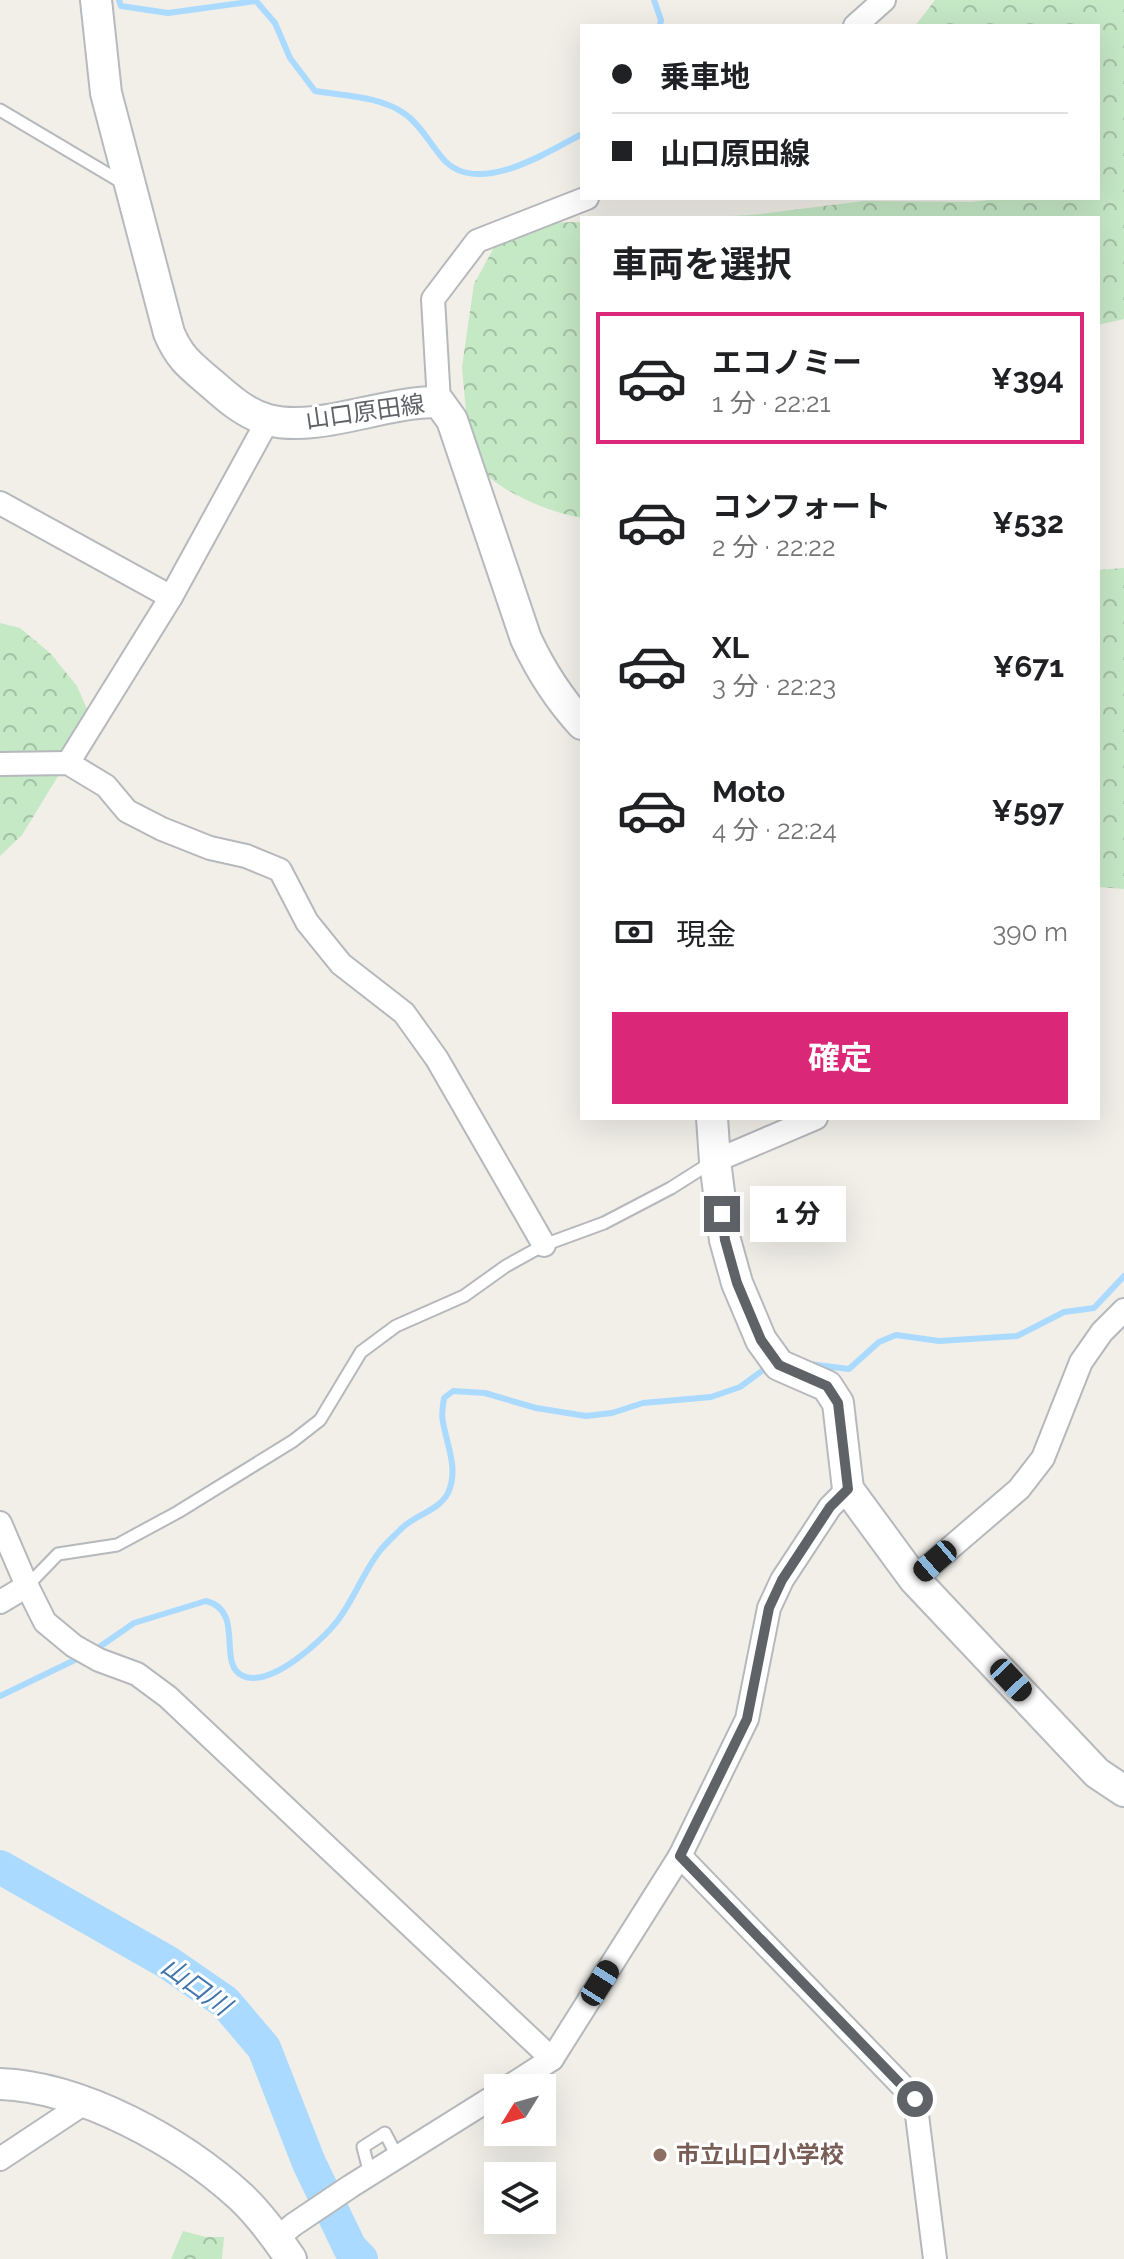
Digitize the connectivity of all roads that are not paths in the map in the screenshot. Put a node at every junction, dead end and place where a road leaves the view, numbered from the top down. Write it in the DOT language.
graph roads {
  1 [pos="96,0"];
  2 [pos="884,0"];
  3 [pos="857,24"];
  4 [pos="0,110"];
  5 [pos="131,188"];
  6 [pos="582,200"];
  7 [pos="439,402"];
  8 [pos="268,420"];
  9 [pos="0,503"];
  10 [pos="171,597"];
  11 [pos="580,722"];
  12 [pos="68,763"];
  13 [pos="0,764"];
  14 [pos="712,1120"];
  15 [pos="811,1120"];
  16 [pos="715,1161"];
  17 [pos="544,1245"];
  18 [pos="1124,1310"];
  19 [pos="848,1489"];
  20 [pos="0,1523"];
  21 [pos="914,1579"];
  22 [pos="27,1586"];
  23 [pos="0,1602"];
  24 [pos="1124,1791"];
  25 [pos="680,1856"];
  26 [pos="552,2059"];
  27 [pos="529,2074"];
  28 [pos="0,2084"];
  29 [pos="86,2102"];
  30 [pos="484,2103"];
  31 [pos="0,2159"];
  32 [pos="287,2241"];
  33 [pos="935,2259"];
  1 -- 5 [label="main road, 山口原田線"];
  2 -- 3 [label="street"];
  4 -- 5 [label="lane"];
  5 -- 8 [label="main road, 山口原田線"];
  6 -- 7 [label="street"];
  7 -- 8 [label="main road, 山口原田線"];
  7 -- 11 [label="main road, 山口原田線"];
  8 -- 10 [label="street"];
  9 -- 10 [label="street"];
  10 -- 12 [label="street"];
  12 -- 13 [label="street"];
  12 -- 17 [label="street"];
  14 -- 16 [label="main road"];
  15 -- 16 [label="street"];
  16 -- 17 [label="lane"];
  16 -- 19 [label="main road"];
  17 -- 22 [label="lane"];
  18 -- 21 [label="street"];
  19 -- 21 [label="main road"];
  19 -- 25 [label="street"];
  20 -- 22 [label="street"];
  21 -- 24 [label="main road"];
  22 -- 23 [label="street"];
  22 -- 26 [label="street"];
  25 -- 26 [label="street"];
  25 -- 33 [label="street"];
  26 -- 27 [label="street"];
  28 -- 29 [label="main road"];
  29 -- 31 [label="street"];
  29 -- 32 [label="main road"];
  30 -- 32 [label="street"];
}
